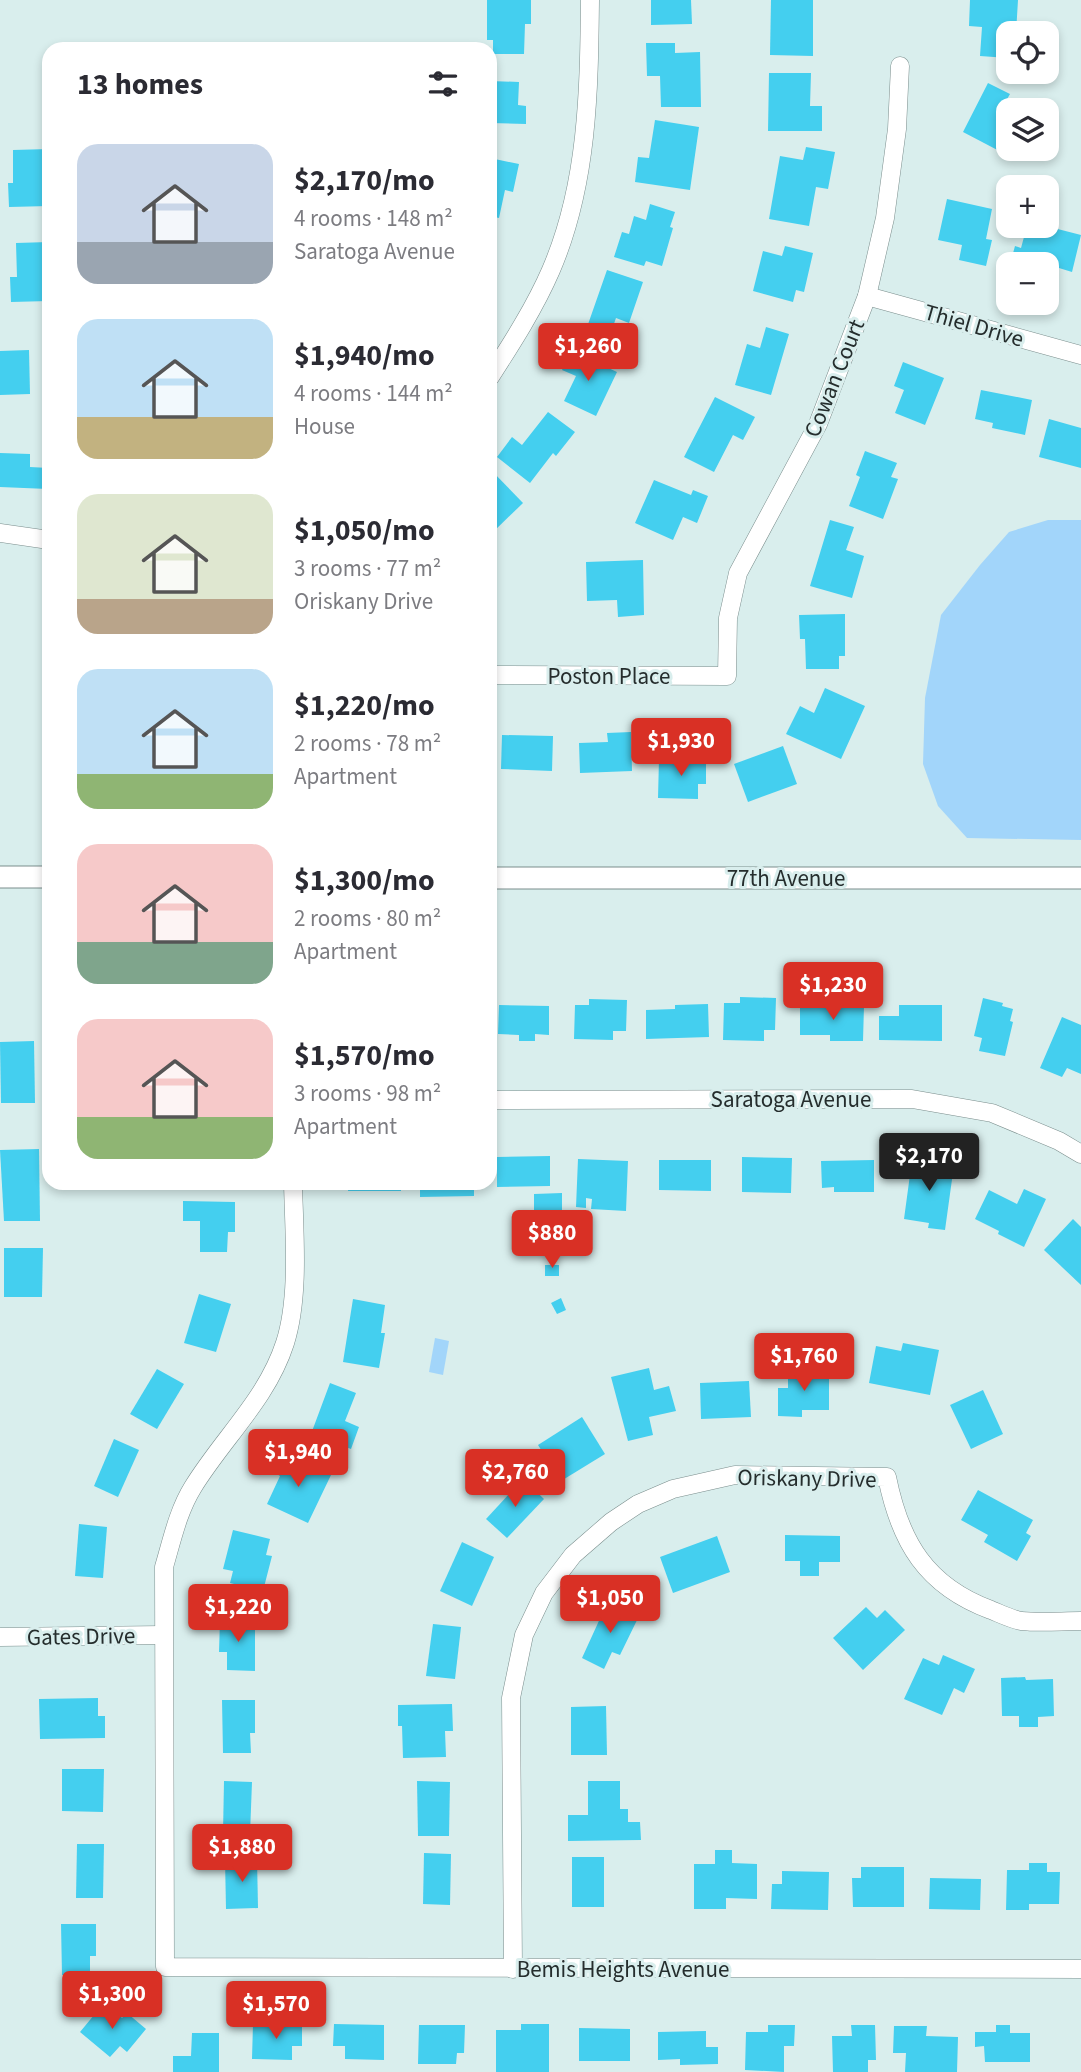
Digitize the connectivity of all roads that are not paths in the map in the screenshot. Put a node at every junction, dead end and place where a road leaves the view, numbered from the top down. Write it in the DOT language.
graph roads {
  1 [pos="590,0"];
  2 [pos="900,66"];
  3 [pos="867,296"];
  4 [pos="1081,355"];
  5 [pos="497,366"];
  6 [pos="0,533"];
  7 [pos="42,539"];
  8 [pos="497,676"];
  9 [pos="727,676"];
  10 [pos="0,877"];
  11 [pos="42,877"];
  12 [pos="497,878"];
  13 [pos="1081,878"];
  14 [pos="497,1100"];
  15 [pos="1081,1154"];
  16 [pos="293,1190"];
  17 [pos="1081,1621"];
  18 [pos="163,1635"];
  19 [pos="0,1637"];
  20 [pos="513,1969"];
  21 [pos="1081,1969"];
  1 -- 5 [label="street"];
  2 -- 3 [label="street, Cowan Court"];
  3 -- 4 [label="street, Thiel Drive"];
  3 -- 9 [label="street, Cowan Court"];
  6 -- 7 [label="street"];
  8 -- 9 [label="street, Poston Place"];
  10 -- 11 [label="street"];
  12 -- 13 [label="street, 77th Avenue"];
  14 -- 15 [label="street, Saratoga Avenue"];
  16 -- 18 [label="street"];
  17 -- 20 [label="street, Oriskany Drive"];
  18 -- 19 [label="street, Gates Drive"];
  18 -- 20 [label="street, Bemis Heights Avenue"];
  20 -- 21 [label="street, Bemis Heights Avenue"];
}
